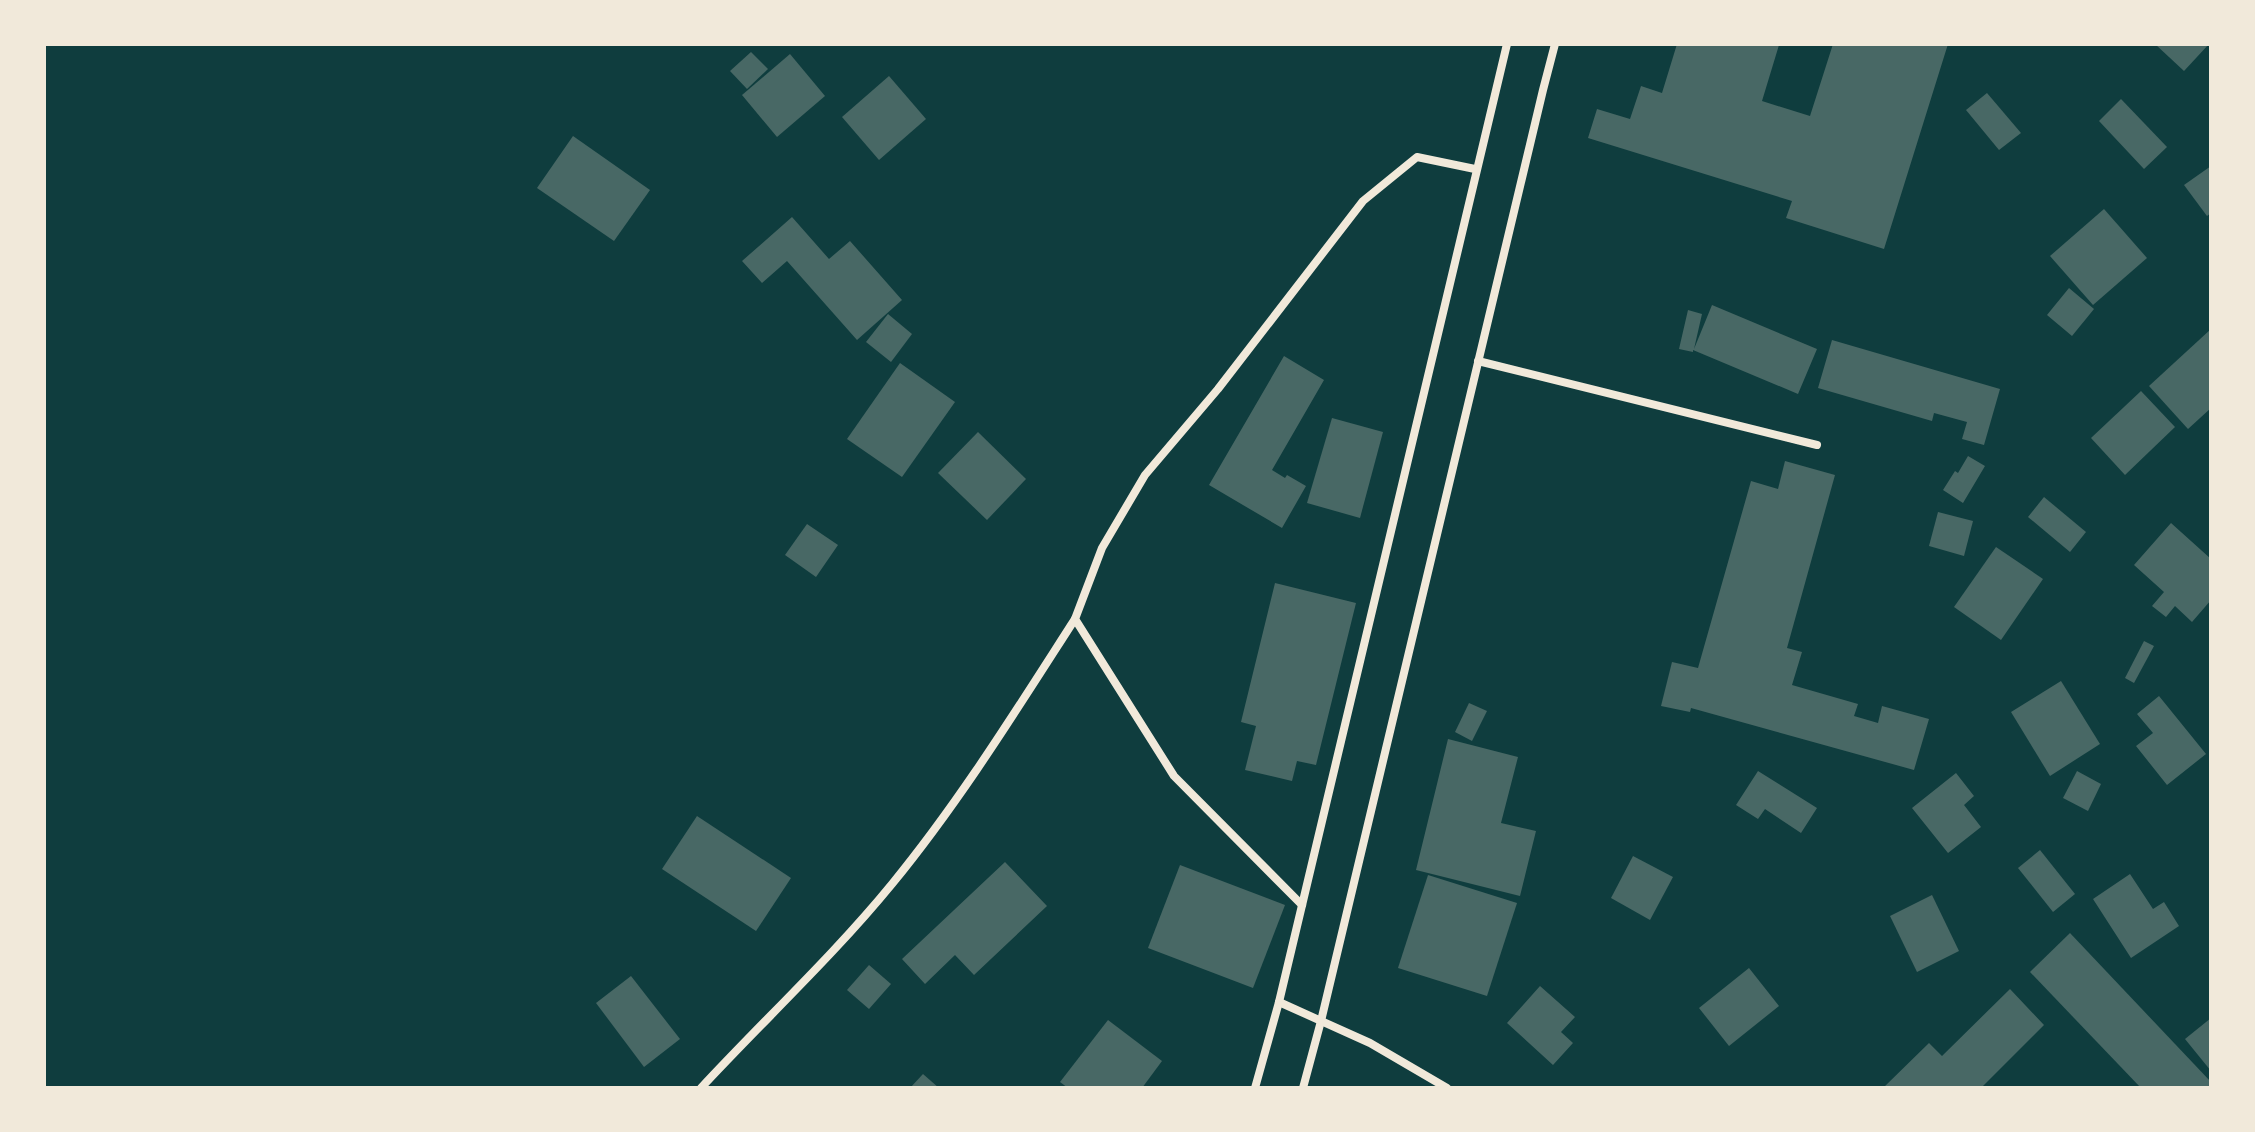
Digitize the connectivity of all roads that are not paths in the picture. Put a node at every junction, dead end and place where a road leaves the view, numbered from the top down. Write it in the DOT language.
graph roads {
  1 [pos="1507,44"];
  2 [pos="1555,44"];
  3 [pos="1475,169"];
  4 [pos="1478,361"];
  5 [pos="1817,445"];
  6 [pos="1075,619"];
  7 [pos="1302,905"];
  8 [pos="1279,1002"];
  9 [pos="1321,1021"];
  10 [pos="701,1088"];
  11 [pos="1255,1088"];
  12 [pos="1303,1088"];
  13 [pos="1447,1088"];
  1 -- 3 [label="street"];
  2 -- 4 [label="street"];
  3 -- 6 [label="street"];
  3 -- 7 [label="street"];
  4 -- 5 [label="street"];
  4 -- 9 [label="street"];
  6 -- 7 [label="street"];
  6 -- 10 [label="street"];
  7 -- 8 [label="street"];
  8 -- 9 [label="street"];
  8 -- 11 [label="street"];
  9 -- 12 [label="street"];
  9 -- 13 [label="street"];
}
